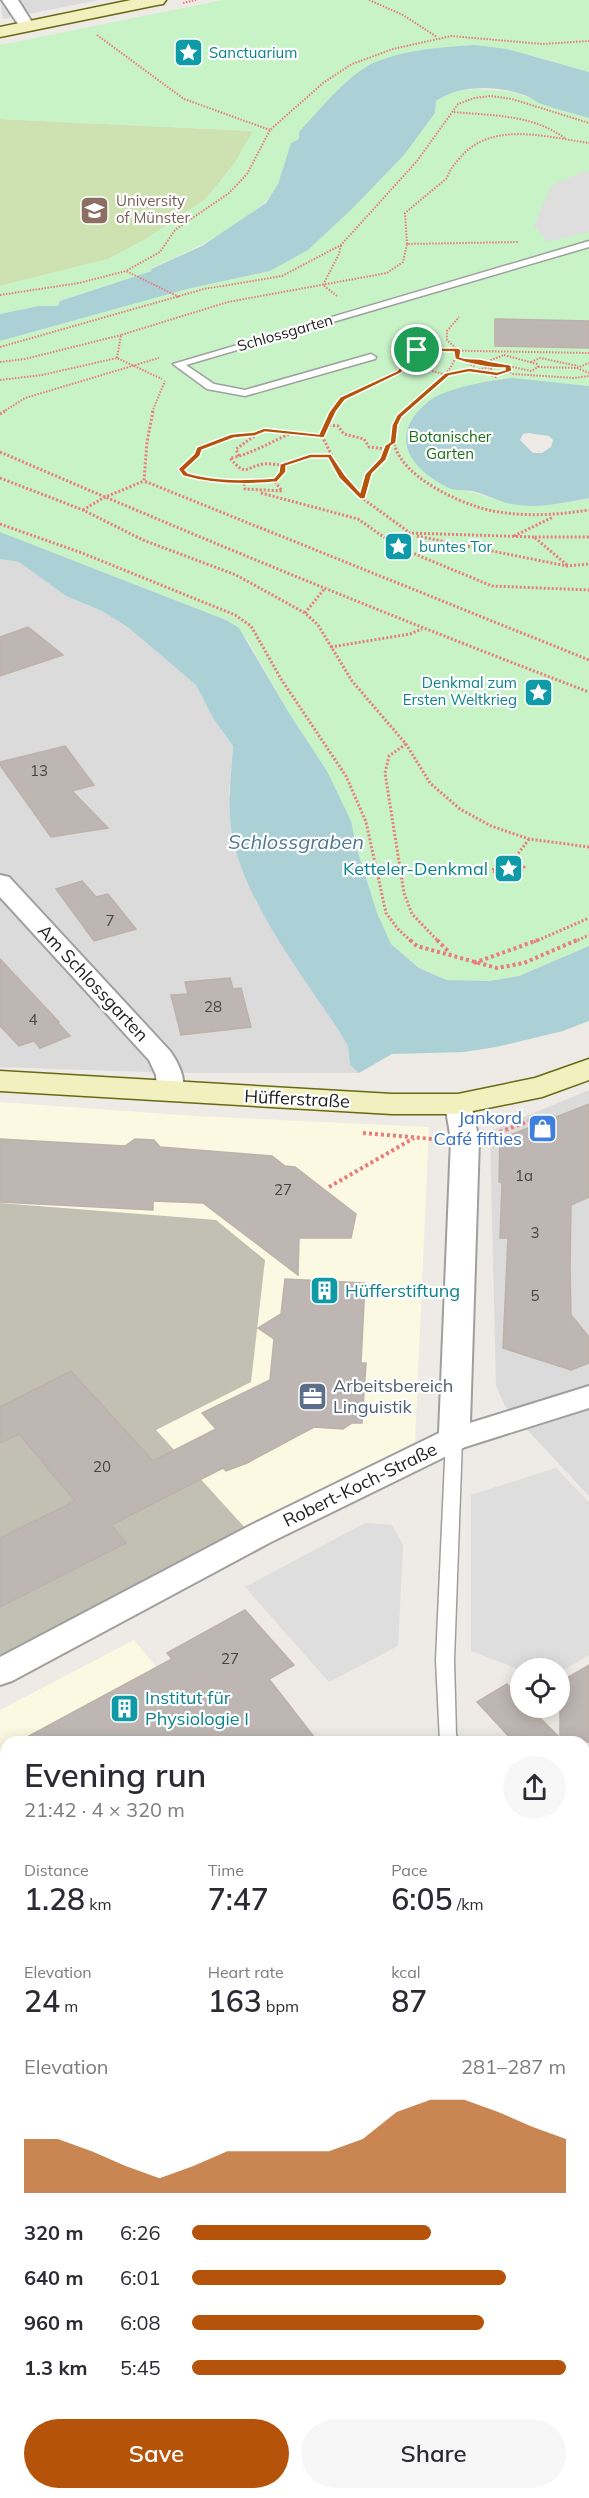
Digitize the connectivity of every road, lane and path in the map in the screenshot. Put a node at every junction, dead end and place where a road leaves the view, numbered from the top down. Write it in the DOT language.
graph roads {
  1 [pos="10,0"];
  2 [pos="158,0"];
  3 [pos="369,0"];
  4 [pos="27,27"];
  5 [pos="90,30"];
  6 [pos="0,32"];
  7 [pos="437,38"];
  8 [pos="589,41"];
  9 [pos="454,112"];
  10 [pos="589,123"];
  11 [pos="270,130"];
  12 [pos="566,139"];
  13 [pos="589,143"];
  14 [pos="525,242"];
  15 [pos="407,244"];
  16 [pos="589,244"];
  17 [pos="341,245"];
  18 [pos="126,271"];
  19 [pos="323,285"];
  20 [pos="0,295"];
  21 [pos="179,297"];
  22 [pos="378,305"];
  23 [pos="459,317"];
  24 [pos="121,335"];
  25 [pos="0,347"];
  26 [pos="417,350"];
  27 [pos="458,350"];
  28 [pos="504,353"];
  29 [pos="589,353"];
  30 [pos="371,357"];
  31 [pos="117,358"];
  32 [pos="457,358"];
  33 [pos="0,362"];
  34 [pos="468,362"];
  35 [pos="531,362"];
  36 [pos="589,363"];
  37 [pos="490,366"];
  38 [pos="508,366"];
  39 [pos="132,367"];
  40 [pos="538,367"];
  41 [pos="577,367"];
  42 [pos="477,368"];
  43 [pos="469,370"];
  44 [pos="432,371"];
  45 [pos="488,371"];
  46 [pos="508,371"];
  47 [pos="447,375"];
  48 [pos="584,375"];
  49 [pos="589,376"];
  50 [pos="0,380"];
  51 [pos="0,414"];
  52 [pos="326,425"];
  53 [pos="292,433"];
  54 [pos="255,434"];
  55 [pos="322,436"];
  56 [pos="393,443"];
  57 [pos="386,449"];
  58 [pos="0,452"];
  59 [pos="239,456"];
  60 [pos="331,456"];
  61 [pos="283,465"];
  62 [pos="0,478"];
  63 [pos="277,480"];
  64 [pos="144,481"];
  65 [pos="244,483"];
  66 [pos="258,492"];
  67 [pos="103,498"];
  68 [pos="362,498"];
  69 [pos="83,510"];
  70 [pos="589,510"];
  71 [pos="557,515"];
  72 [pos="0,524"];
  73 [pos="410,533"];
  74 [pos="513,536"];
  75 [pos="534,537"];
  76 [pos="589,537"];
  77 [pos="398,547"];
  78 [pos="589,564"];
  79 [pos="567,566"];
  80 [pos="325,588"];
  81 [pos="589,590"];
  82 [pos="305,613"];
  83 [pos="423,629"];
  84 [pos="331,647"];
  85 [pos="589,660"];
  86 [pos="589,692"];
  87 [pos="406,744"];
  88 [pos="529,839"];
  89 [pos="589,847"];
  90 [pos="511,863"];
  91 [pos="0,882"];
  92 [pos="589,918"];
  93 [pos="589,935"];
  94 [pos="450,954"];
  95 [pos="473,963"];
  96 [pos="589,1069"];
  97 [pos="0,1081"];
  98 [pos="170,1091"];
  99 [pos="458,1104"];
  100 [pos="329,1187"];
  101 [pos="589,1396"];
  102 [pos="454,1439"];
  103 [pos="0,1672"];
  104 [pos="447,1736"];
  1 -- 4 [label="street"];
  2 -- 4 [label="street"];
  3 -- 7 [label="path"];
  4 -- 6 [label="street"];
  5 -- 11 [label="path"];
  7 -- 8 [label="path"];
  7 -- 11 [label="path"];
  9 -- 10 [label="path"];
  9 -- 12 [label="path"];
  9 -- 17 [label="path"];
  11 -- 18 [label="path"];
  12 -- 13 [label="path"];
  12 -- 15 [label="path"];
  14 -- 15 [label="path"];
  15 -- 19 [label="path"];
  16 -- 22 [label="lane, Schlossgarten"];
  17 -- 19 [label="path"];
  17 -- 21 [label="path"];
  18 -- 20 [label="path"];
  18 -- 21 [label="path"];
  19 -- 22 [label="path"];
  19 -- 24 [label="path"];
  21 -- 25 [label="path"];
  22 -- 30 [label="lane, Schlossgarten"];
  23 -- 27 [label="path"];
  24 -- 31 [label="path"];
  24 -- 33 [label="path"];
  26 -- 27 [label="path"];
  26 -- 30 [label="path"];
  26 -- 52 [label="path"];
  27 -- 28 [label="path"];
  27 -- 32 [label="path"];
  28 -- 29 [label="path"];
  28 -- 35 [label="path"];
  28 -- 37 [label="path"];
  31 -- 39 [label="path"];
  31 -- 50 [label="path"];
  32 -- 34 [label="path"];
  32 -- 47 [label="path"];
  34 -- 37 [label="path"];
  34 -- 42 [label="path"];
  35 -- 40 [label="path"];
  35 -- 41 [label="path"];
  36 -- 41 [label="path"];
  37 -- 38 [label="path"];
  37 -- 42 [label="path"];
  37 -- 45 [label="path"];
  38 -- 40 [label="path"];
  38 -- 46 [label="path"];
  39 -- 51 [label="path"];
  39 -- 64 [label="path"];
  40 -- 41 [label="path"];
  41 -- 48 [label="path"];
  42 -- 43 [label="path"];
  43 -- 45 [label="path"];
  43 -- 47 [label="path"];
  44 -- 47 [label="path"];
  45 -- 46 [label="path"];
  46 -- 48 [label="path"];
  47 -- 56 [label="path"];
  48 -- 49 [label="path"];
  52 -- 55 [label="path"];
  52 -- 57 [label="path"];
  53 -- 54 [label="path"];
  53 -- 55 [label="path"];
  53 -- 59 [label="path"];
  54 -- 59 [label="path"];
  54 -- 65 [label="path"];
  55 -- 60 [label="path"];
  56 -- 57 [label="path"];
  56 -- 71 [label="path"];
  57 -- 68 [label="path"];
  58 -- 67 [label="path"];
  59 -- 61 [label="path"];
  60 -- 61 [label="path"];
  60 -- 68 [label="path"];
  61 -- 63 [label="path"];
  62 -- 69 [label="path"];
  63 -- 65 [label="path"];
  63 -- 66 [label="path"];
  64 -- 67 [label="path"];
  64 -- 85 [label="path"];
  65 -- 66 [label="path"];
  66 -- 77 [label="path"];
  67 -- 69 [label="path"];
  67 -- 80 [label="path"];
  68 -- 73 [label="path"];
  69 -- 82 [label="path"];
  70 -- 71 [label="path"];
  71 -- 74 [label="path"];
  72 -- 94 [label="path"];
  73 -- 74 [label="path"];
  73 -- 77 [label="path"];
  73 -- 79 [label="path"];
  74 -- 75 [label="path"];
  75 -- 76 [label="path"];
  75 -- 79 [label="path"];
  77 -- 81 [label="path"];
  78 -- 79 [label="path"];
  80 -- 82 [label="path"];
  80 -- 83 [label="path"];
  82 -- 84 [label="path"];
  83 -- 84 [label="path"];
  83 -- 86 [label="path"];
  84 -- 87 [label="path"];
  87 -- 88 [label="path"];
  87 -- 94 [label="path"];
  88 -- 89 [label="path"];
  88 -- 90 [label="path"];
  90 -- 90 [label="path"];
  91 -- 98 [label="street, Am Schlossgarten"];
  92 -- 95 [label="path"];
  93 -- 95 [label="path"];
  94 -- 95 [label="path"];
  96 -- 99 [label="street, Hüfferstraße"];
  97 -- 98 [label="street, Hüfferstraße"];
  98 -- 99 [label="street, Hüfferstraße"];
  99 -- 100 [label="path"];
  99 -- 102 [label="street, Robert-Koch-Straße"];
  101 -- 102 [label="street"];
  102 -- 103 [label="street, Robert-Koch-Straße"];
  102 -- 104 [label="lane"];
}
